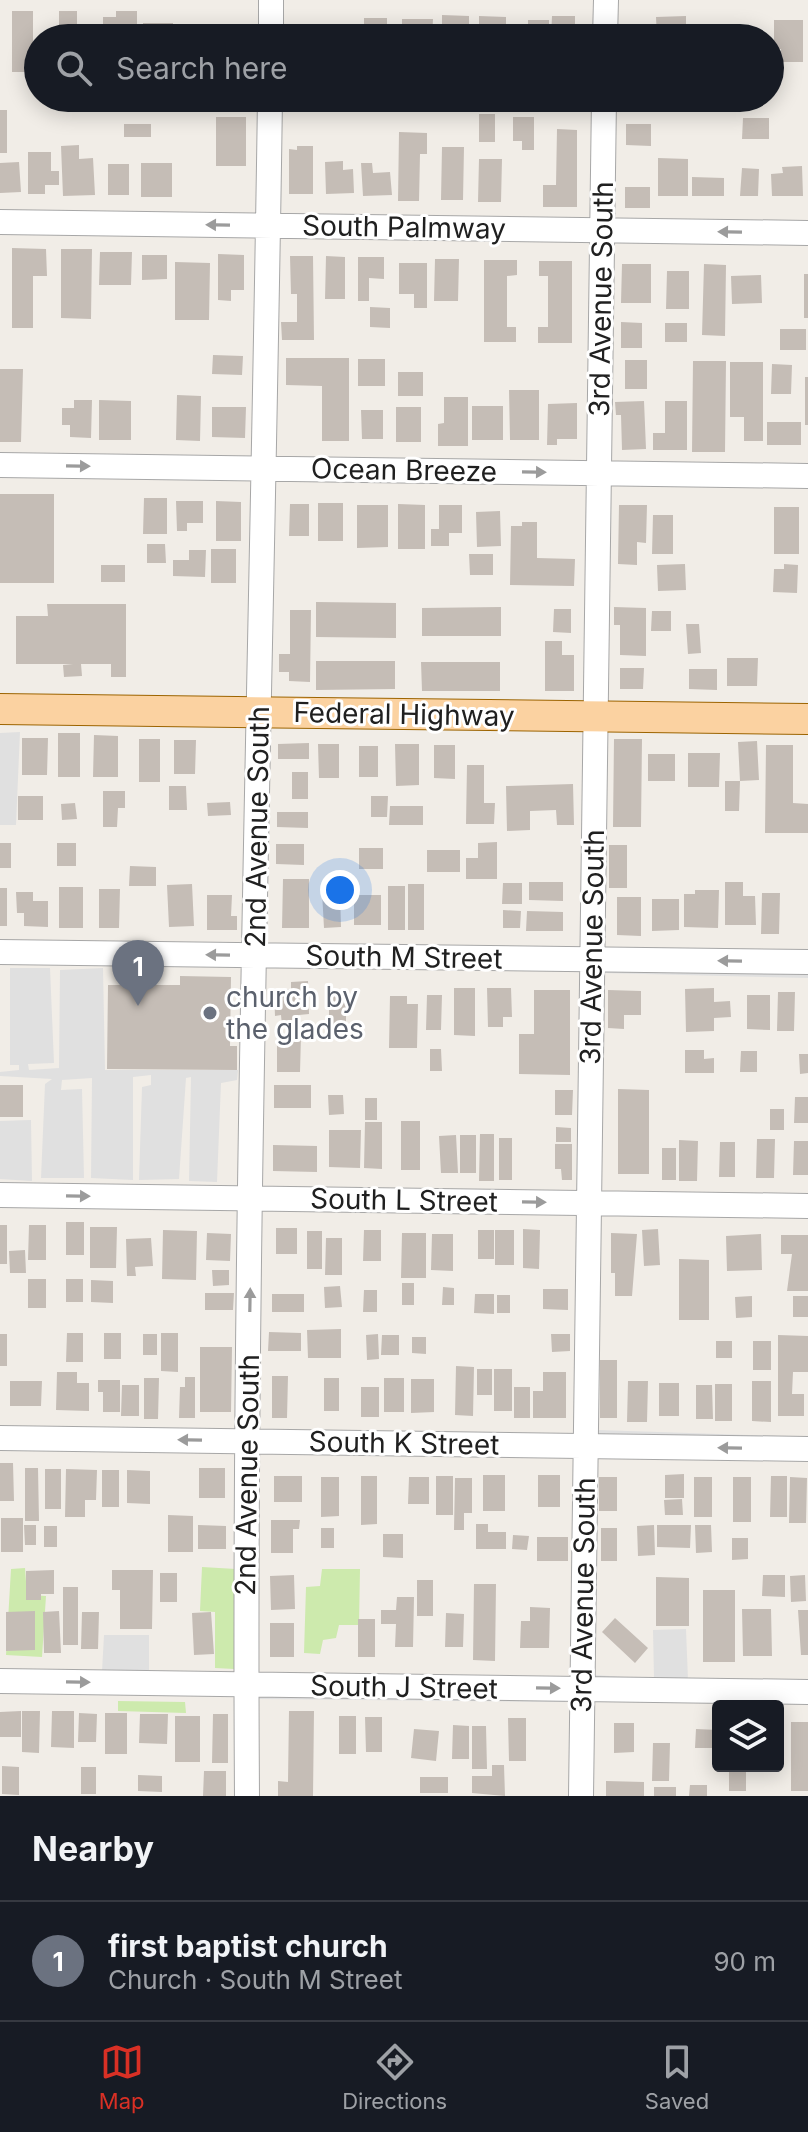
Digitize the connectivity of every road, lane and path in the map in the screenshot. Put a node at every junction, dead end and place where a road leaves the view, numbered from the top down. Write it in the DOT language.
graph roads {
  1 [pos="271,0"];
  2 [pos="606,0"];
  3 [pos="271,24"];
  4 [pos="605,24"];
  5 [pos="270,112"];
  6 [pos="604,112"];
  7 [pos="0,222"];
  8 [pos="268,226"];
  9 [pos="603,230"];
  10 [pos="808,233"];
  11 [pos="0,465"];
  12 [pos="265,469"];
  13 [pos="599,473"];
  14 [pos="808,476"];
  15 [pos="0,709"];
  16 [pos="258,712"];
  17 [pos="594,716"];
  18 [pos="808,719"];
  19 [pos="0,952"];
  20 [pos="255,956"];
  21 [pos="592,959"];
  22 [pos="808,962"];
  23 [pos="0,1195"];
  24 [pos="252,1198"];
  25 [pos="589,1203"];
  26 [pos="808,1206"];
  27 [pos="0,1438"];
  28 [pos="248,1441"];
  29 [pos="586,1446"];
  30 [pos="808,1449"];
  31 [pos="0,1681"];
  32 [pos="246,1685"];
  33 [pos="580,1689"];
  34 [pos="808,1692"];
  35 [pos="247,1796"];
  36 [pos="581,1796"];
  1 -- 3 [label="street"];
  2 -- 4 [label="street"];
  5 -- 8 [label="street, 2nd Avenue South"];
  6 -- 9 [label="street, 3rd Avenue South"];
  8 -- 7 [label="street, South Palmway, one-way"];
  8 -- 9 [label="street, South Palmway"];
  8 -- 12 [label="street, 2nd Avenue South"];
  10 -- 9 [label="street, South Palmway, one-way"];
  9 -- 13 [label="street, 3rd Avenue South"];
  11 -- 12 [label="street, Ocean Breeze, one-way"];
  12 -- 13 [label="street, Ocean Breeze, one-way"];
  12 -- 16 [label="street, 2nd Avenue South"];
  13 -- 14 [label="street, Ocean Breeze"];
  13 -- 17 [label="street, 3rd Avenue South"];
  15 -- 16 [label="main road, Federal Highway"];
  16 -- 17 [label="main road, Federal Highway"];
  16 -- 20 [label="street, 2nd Avenue South"];
  17 -- 18 [label="main road, Federal Highway"];
  17 -- 21 [label="street, 3rd Avenue South"];
  20 -- 19 [label="street, South M Street, one-way"];
  20 -- 21 [label="street, South M Street"];
  20 -- 24 [label="street, 2nd Avenue South"];
  22 -- 21 [label="street, South M Street, one-way"];
  21 -- 25 [label="street, 3rd Avenue South"];
  23 -- 24 [label="street, South L Street, one-way"];
  24 -- 25 [label="street, South L Street, one-way"];
  28 -- 24 [label="street, 2nd Avenue South, one-way"];
  25 -- 26 [label="street, South L Street"];
  25 -- 29 [label="street, 3rd Avenue South"];
  28 -- 27 [label="street, South K Street, one-way"];
  28 -- 29 [label="street, South K Street"];
  28 -- 32 [label="street, 2nd Avenue South"];
  30 -- 29 [label="street, South K Street, one-way"];
  29 -- 33 [label="street, 3rd Avenue South"];
  31 -- 32 [label="street, South J Street, one-way"];
  32 -- 33 [label="street, South J Street, one-way"];
  32 -- 35 [label="street, 2nd Avenue South"];
  33 -- 34 [label="street, South J Street"];
  33 -- 36 [label="street, 3rd Avenue South"];
}
